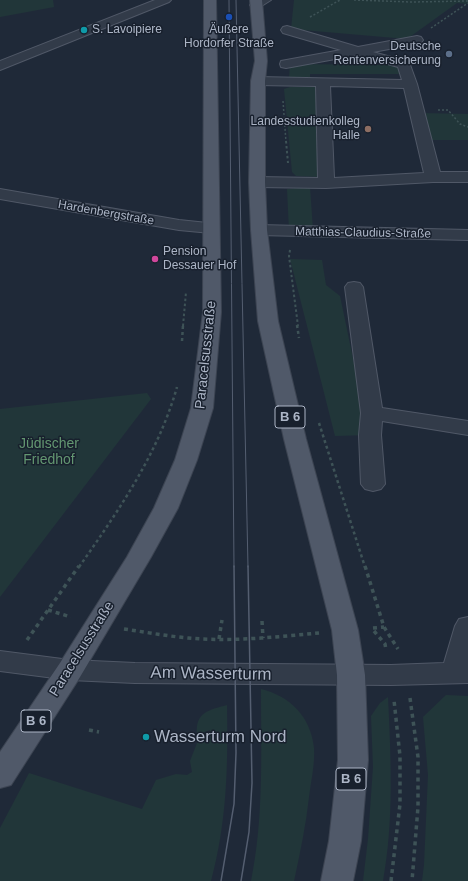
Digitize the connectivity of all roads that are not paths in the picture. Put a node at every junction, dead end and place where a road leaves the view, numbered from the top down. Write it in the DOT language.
graph roads {
  1 [pos="166,0"];
  2 [pos="210,0"];
  3 [pos="259,2"];
  4 [pos="287,30"];
  5 [pos="417,40"];
  6 [pos="356,51"];
  7 [pos="286,64"];
  8 [pos="0,66"];
  9 [pos="258,81"];
  10 [pos="323,83"];
  11 [pos="410,84"];
  12 [pos="433,177"];
  13 [pos="468,177"];
  14 [pos="257,182"];
  15 [pos="326,183"];
  16 [pos="0,194"];
  17 [pos="212,228"];
  18 [pos="259,230"];
  19 [pos="468,236"];
  20 [pos="354,287"];
  21 [pos="372,413"];
  22 [pos="468,428"];
  23 [pos="373,484"];
  24 [pos="468,626"];
  25 [pos="4,662"];
  26 [pos="70,670"];
  27 [pos="462,672"];
  28 [pos="351,675"];
  29 [pos="3,766"];
  30 [pos="337,881"];
  1 -- 8 [label="street"];
  2 -- 17 [label="main road, Paracelsusstraße / B 6"];
  3 -- 9 [label="main road, B 6"];
  4 -- 6 [label="street"];
  5 -- 6 [label="street"];
  6 -- 7 [label="street"];
  6 -- 11 [label="street"];
  9 -- 10 [label="street"];
  9 -- 14 [label="main road, B 6"];
  10 -- 11 [label="street"];
  10 -- 15 [label="street"];
  11 -- 12 [label="street"];
  12 -- 13 [label="street"];
  12 -- 15 [label="street"];
  14 -- 15 [label="street"];
  14 -- 18 [label="main road, B 6"];
  16 -- 17 [label="street, Hardenbergstraße"];
  17 -- 26 [label="main road, Paracelsusstraße / B 6"];
  18 -- 19 [label="street, Matthias-Claudius-Straße"];
  18 -- 28 [label="main road, B 6"];
  20 -- 21 [label="street"];
  21 -- 22 [label="street"];
  21 -- 23 [label="street"];
  24 -- 27 [label="street"];
  25 -- 26 [label="street, Am Wasserturm"];
  26 -- 28 [label="street, Am Wasserturm"];
  26 -- 29 [label="main road, Paracelsusstraße / B 6"];
  27 -- 28 [label="street, Am Wasserturm"];
  28 -- 30 [label="main road, B 6"];
}
